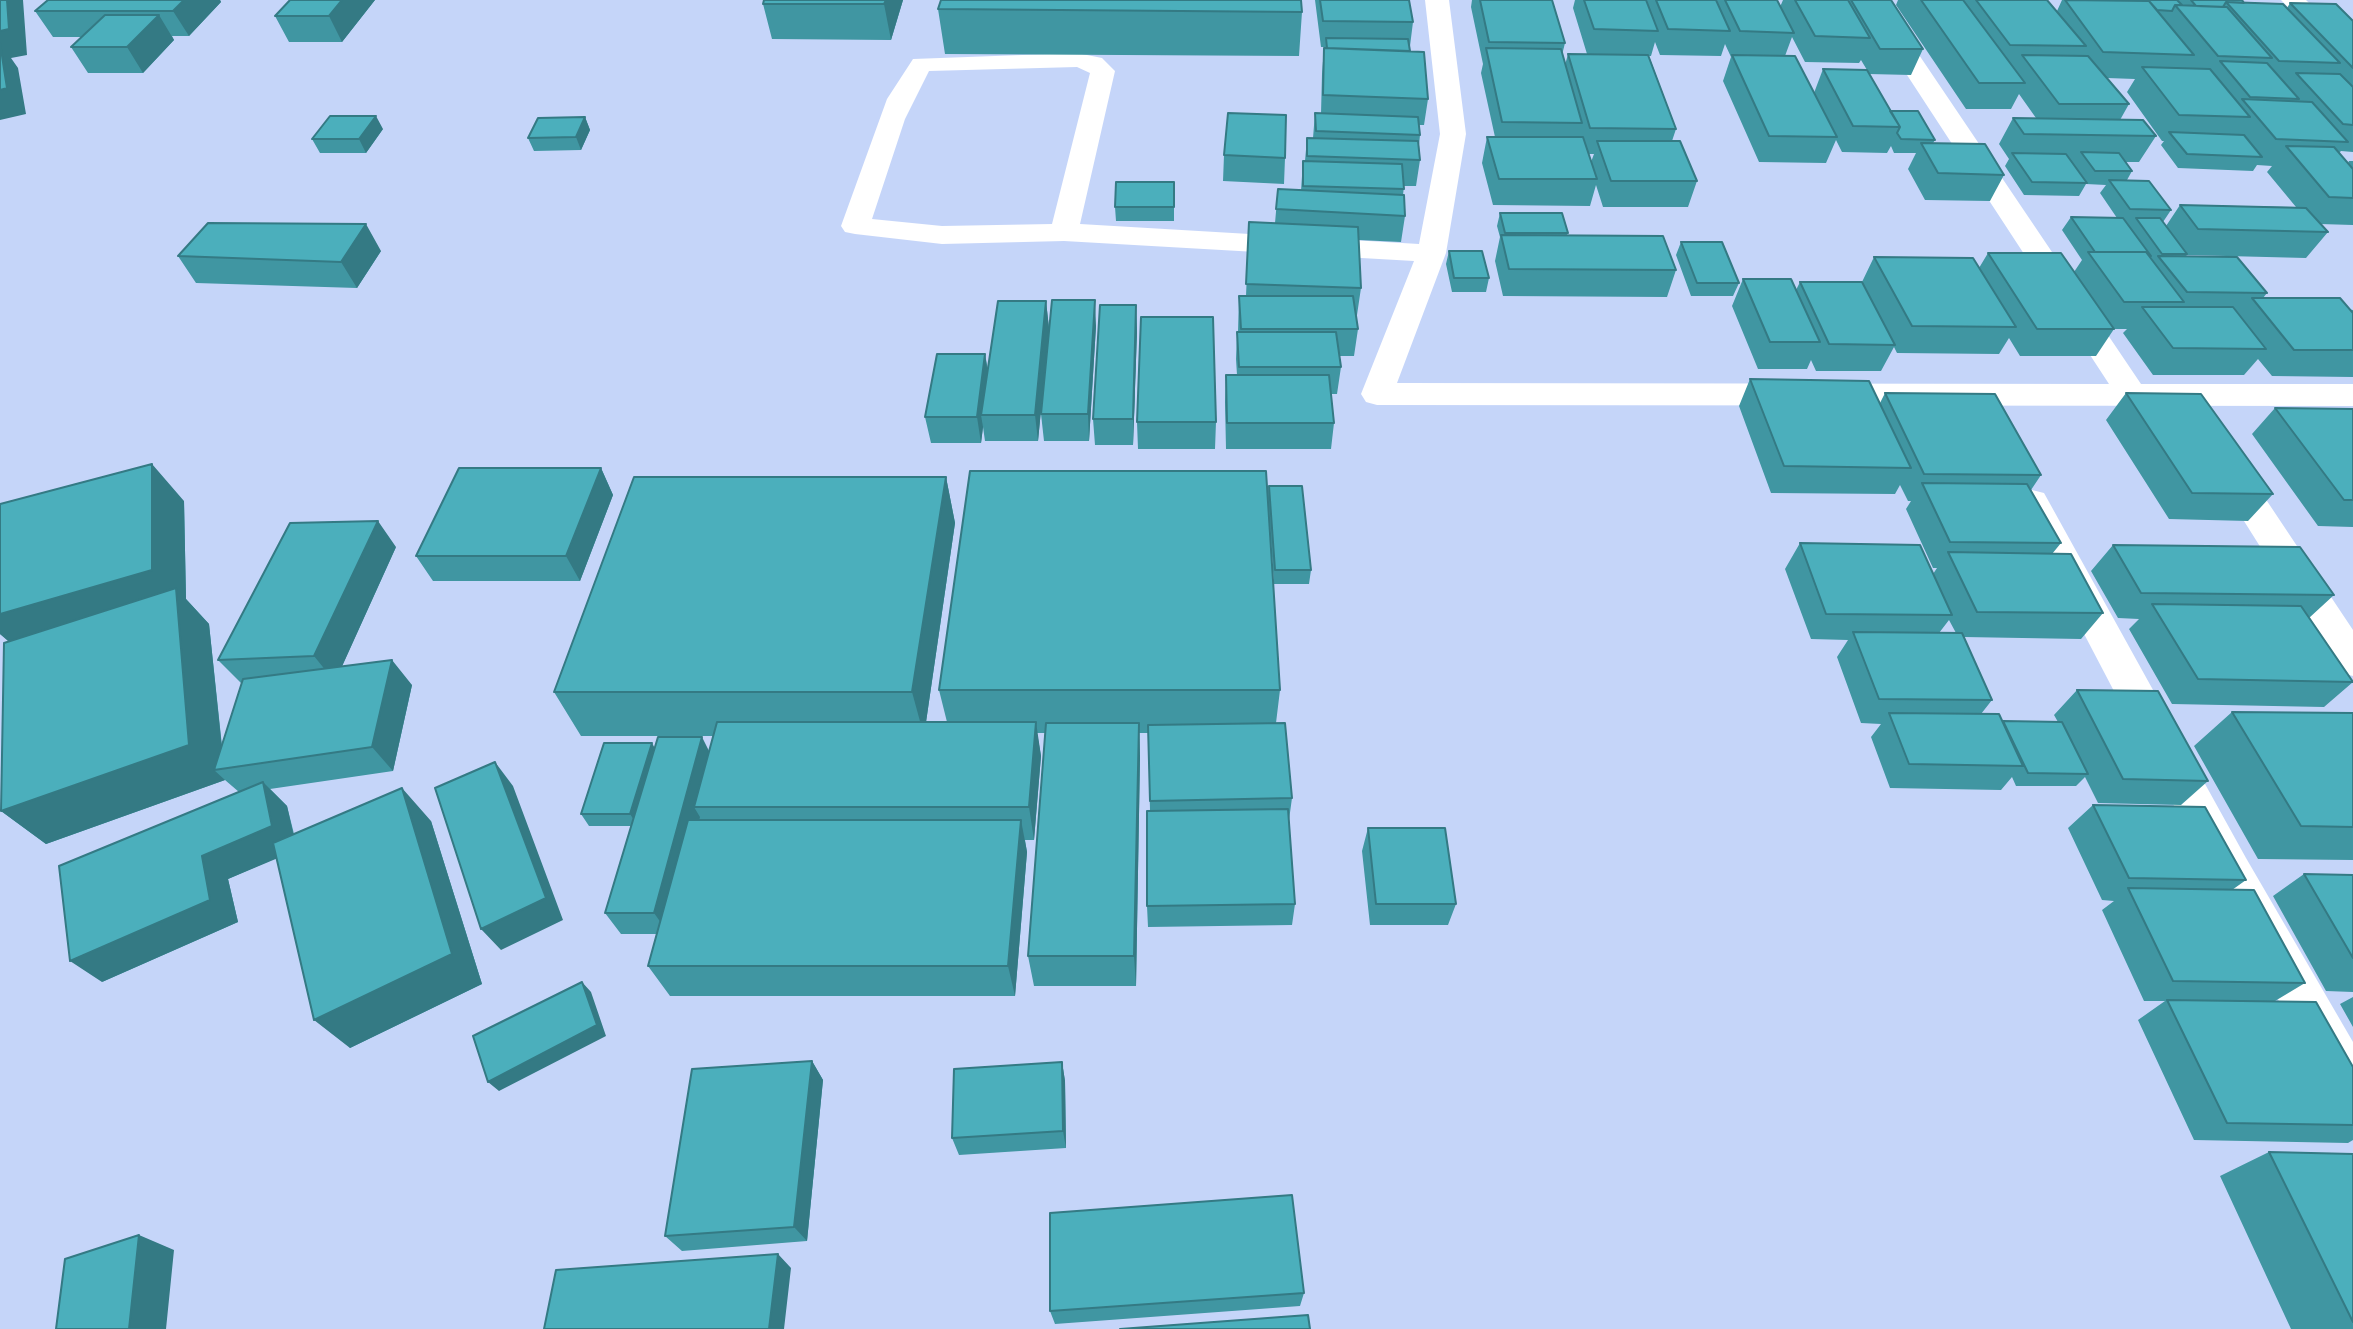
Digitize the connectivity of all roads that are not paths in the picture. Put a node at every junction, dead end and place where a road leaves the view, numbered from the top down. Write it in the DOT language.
graph roads {
  1 [pos="1437,0"];
  2 [pos="1870,0"];
  3 [pos="2293,0"];
  4 [pos="2353,60"];
  5 [pos="1064,232"];
  6 [pos="1433,254"];
  7 [pos="2131,393"];
  8 [pos="2180,395"];
  9 [pos="1975,396"];
  10 [pos="2353,396"];
  11 [pos="1994,432"];
  12 [pos="2014,469"];
  13 [pos="2353,661"];
  14 [pos="2353,1088"];
  1 -- 6 [label="street"];
  2 -- 7 [label="street"];
  3 -- 4 [label="street"];
  5 -- 5 [label="street"];
  5 -- 6 [label="street"];
  6 -- 9 [label="street"];
  7 -- 8 [label="street"];
  7 -- 9 [label="street"];
  8 -- 10 [label="street"];
  8 -- 13 [label="street"];
  9 -- 11 [label="street"];
  12 -- 14 [label="street"];
}
